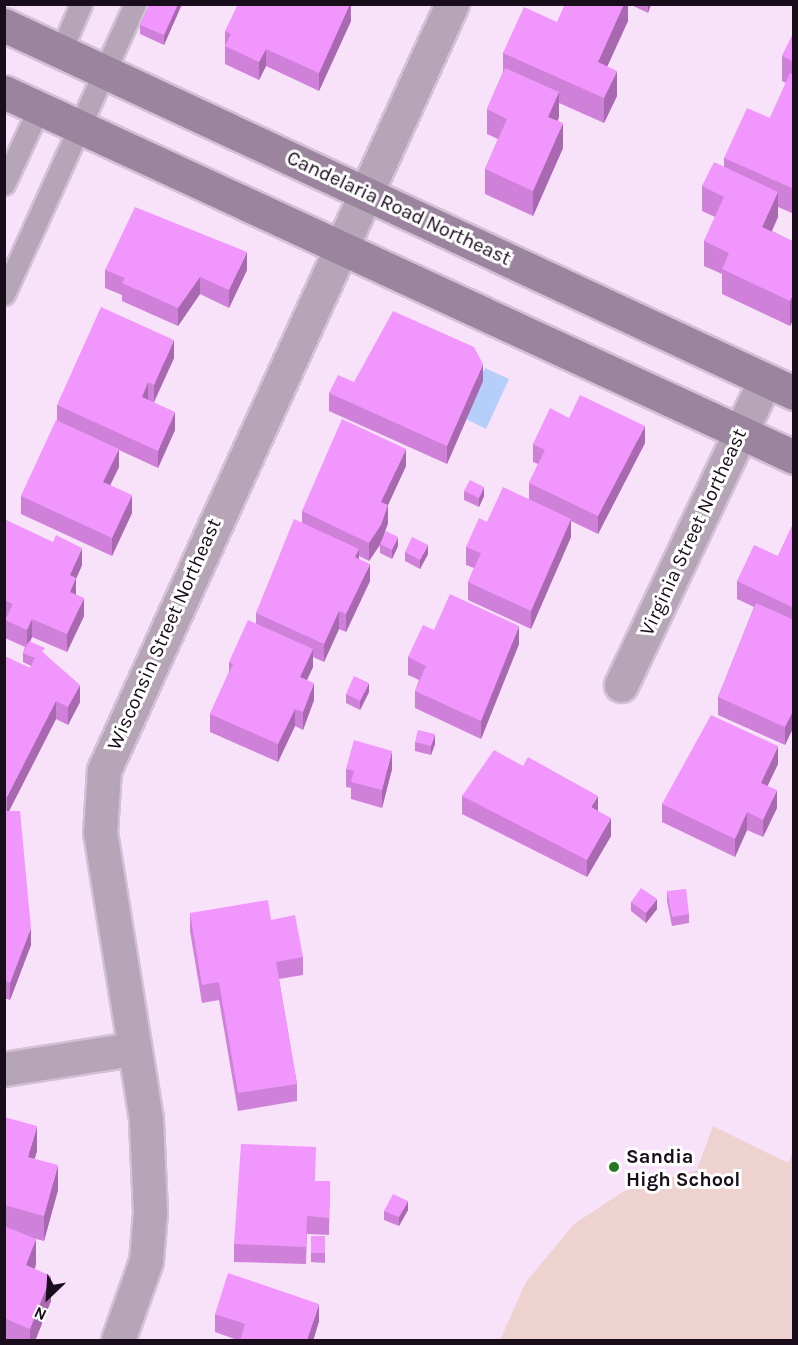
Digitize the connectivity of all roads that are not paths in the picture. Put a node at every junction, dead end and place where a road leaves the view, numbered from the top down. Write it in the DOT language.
graph roads {
  1 [pos="81,4"];
  2 [pos="135,4"];
  3 [pos="452,4"];
  4 [pos="4,25"];
  5 [pos="62,51"];
  6 [pos="105,72"];
  7 [pos="4,92"];
  8 [pos="39,108"];
  9 [pos="80,127"];
  10 [pos="12,150"];
  11 [pos="5,181"];
  12 [pos="366,193"];
  13 [pos="342,245"];
  14 [pos="4,294"];
  15 [pos="779,386"];
  16 [pos="740,432"];
  17 [pos="794,457"];
  18 [pos="621,685"];
  19 [pos="132,1049"];
  20 [pos="4,1069"];
  21 [pos="118,1341"];
  1 -- 5 [label="lane"];
  2 -- 6 [label="lane"];
  3 -- 12 [label="street, Wisconsin Street Northeast"];
  4 -- 5 [label="main road, Candelaria Road Northeast"];
  5 -- 6 [label="main road, Candelaria Road Northeast"];
  6 -- 9 [label="lane"];
  6 -- 12 [label="main road, Candelaria Road Northeast"];
  7 -- 8 [label="main road"];
  8 -- 9 [label="main road"];
  8 -- 10 [label="lane"];
  9 -- 13 [label="main road"];
  9 -- 14 [label="lane"];
  10 -- 11 [label="lane"];
  12 -- 13 [label="street, Wisconsin Street Northeast"];
  12 -- 15 [label="main road, Candelaria Road Northeast"];
  13 -- 16 [label="main road"];
  13 -- 19 [label="street, Wisconsin Street Northeast"];
  15 -- 16 [label="street, Virginia Street Northeast"];
  16 -- 17 [label="main road"];
  16 -- 18 [label="street, Virginia Street Northeast"];
  19 -- 20 [label="street"];
  19 -- 21 [label="street, Wisconsin Street Northeast"];
}
